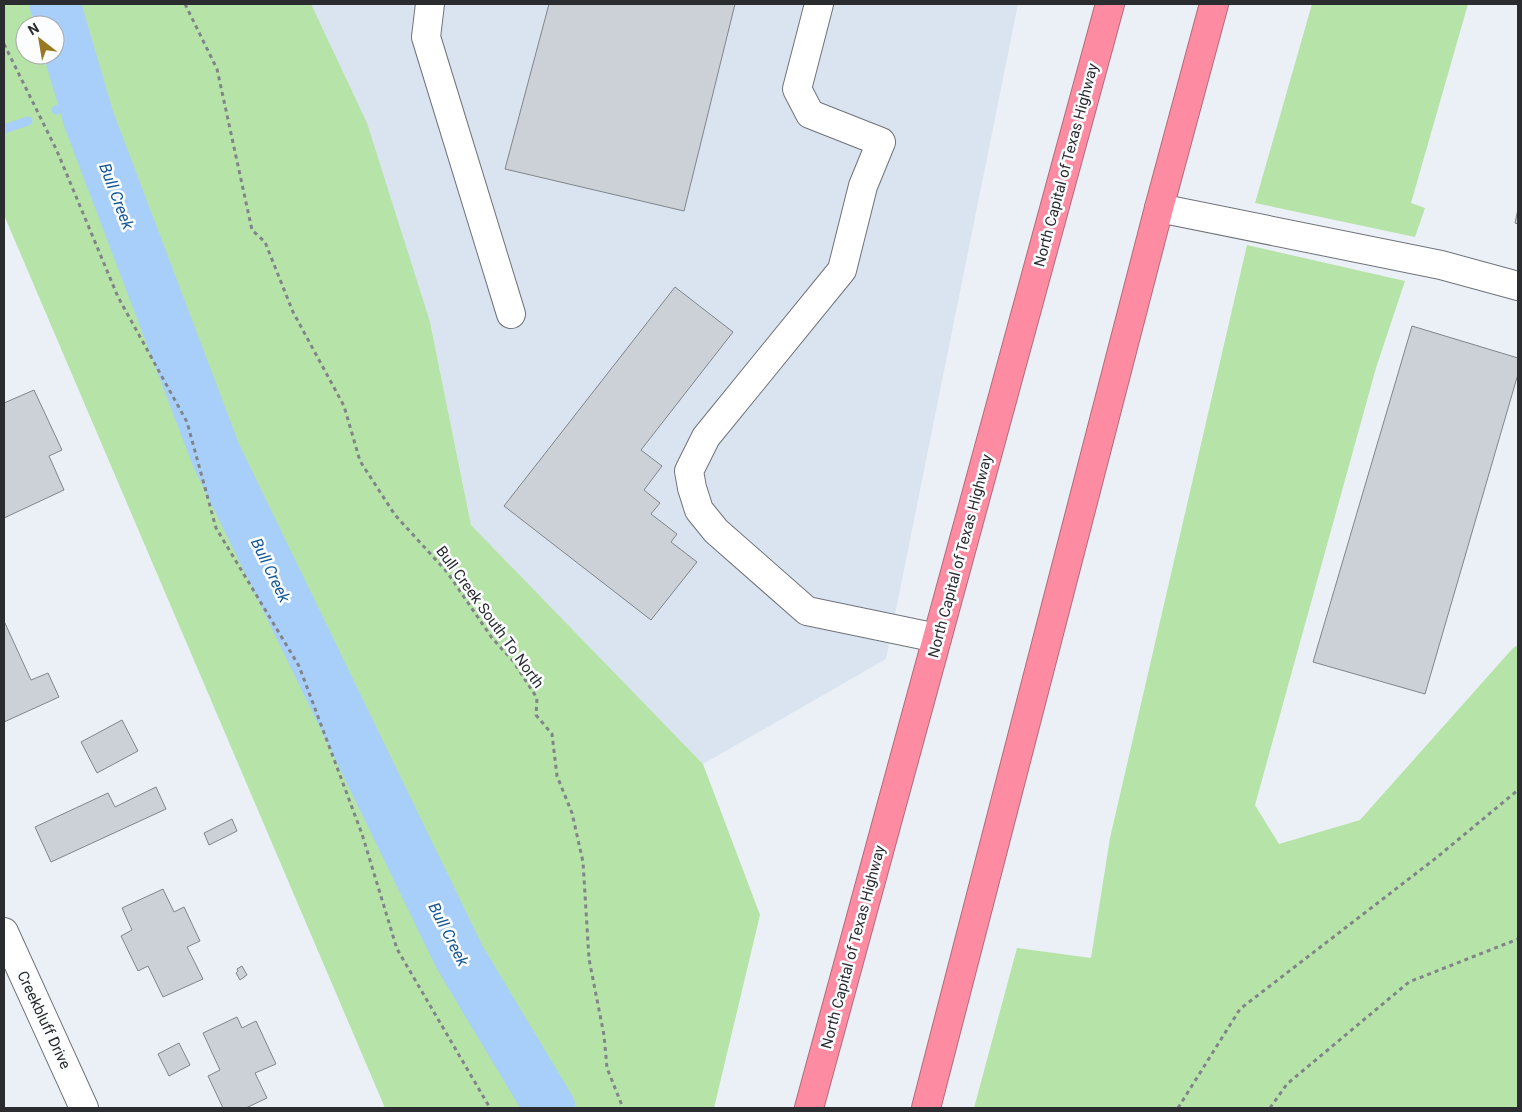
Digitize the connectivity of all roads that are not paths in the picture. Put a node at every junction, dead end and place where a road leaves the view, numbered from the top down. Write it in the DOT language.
graph roads {
  1 [pos="430,4"];
  2 [pos="818,4"];
  3 [pos="1110,4"];
  4 [pos="1214,4"];
  5 [pos="1159,208"];
  6 [pos="1518,286"];
  7 [pos="511,314"];
  8 [pos="937,638"];
  9 [pos="4,932"];
  10 [pos="84,1108"];
  11 [pos="809,1108"];
  12 [pos="926,1108"];
  1 -- 7 [label="street"];
  2 -- 8 [label="street"];
  3 -- 8 [label="highway, North Capital of Texas Highway"];
  4 -- 5 [label="highway"];
  5 -- 6 [label="street"];
  5 -- 12 [label="highway"];
  8 -- 11 [label="highway, North Capital of Texas Highway"];
  9 -- 10 [label="street, Creekbluff Drive"];
}
